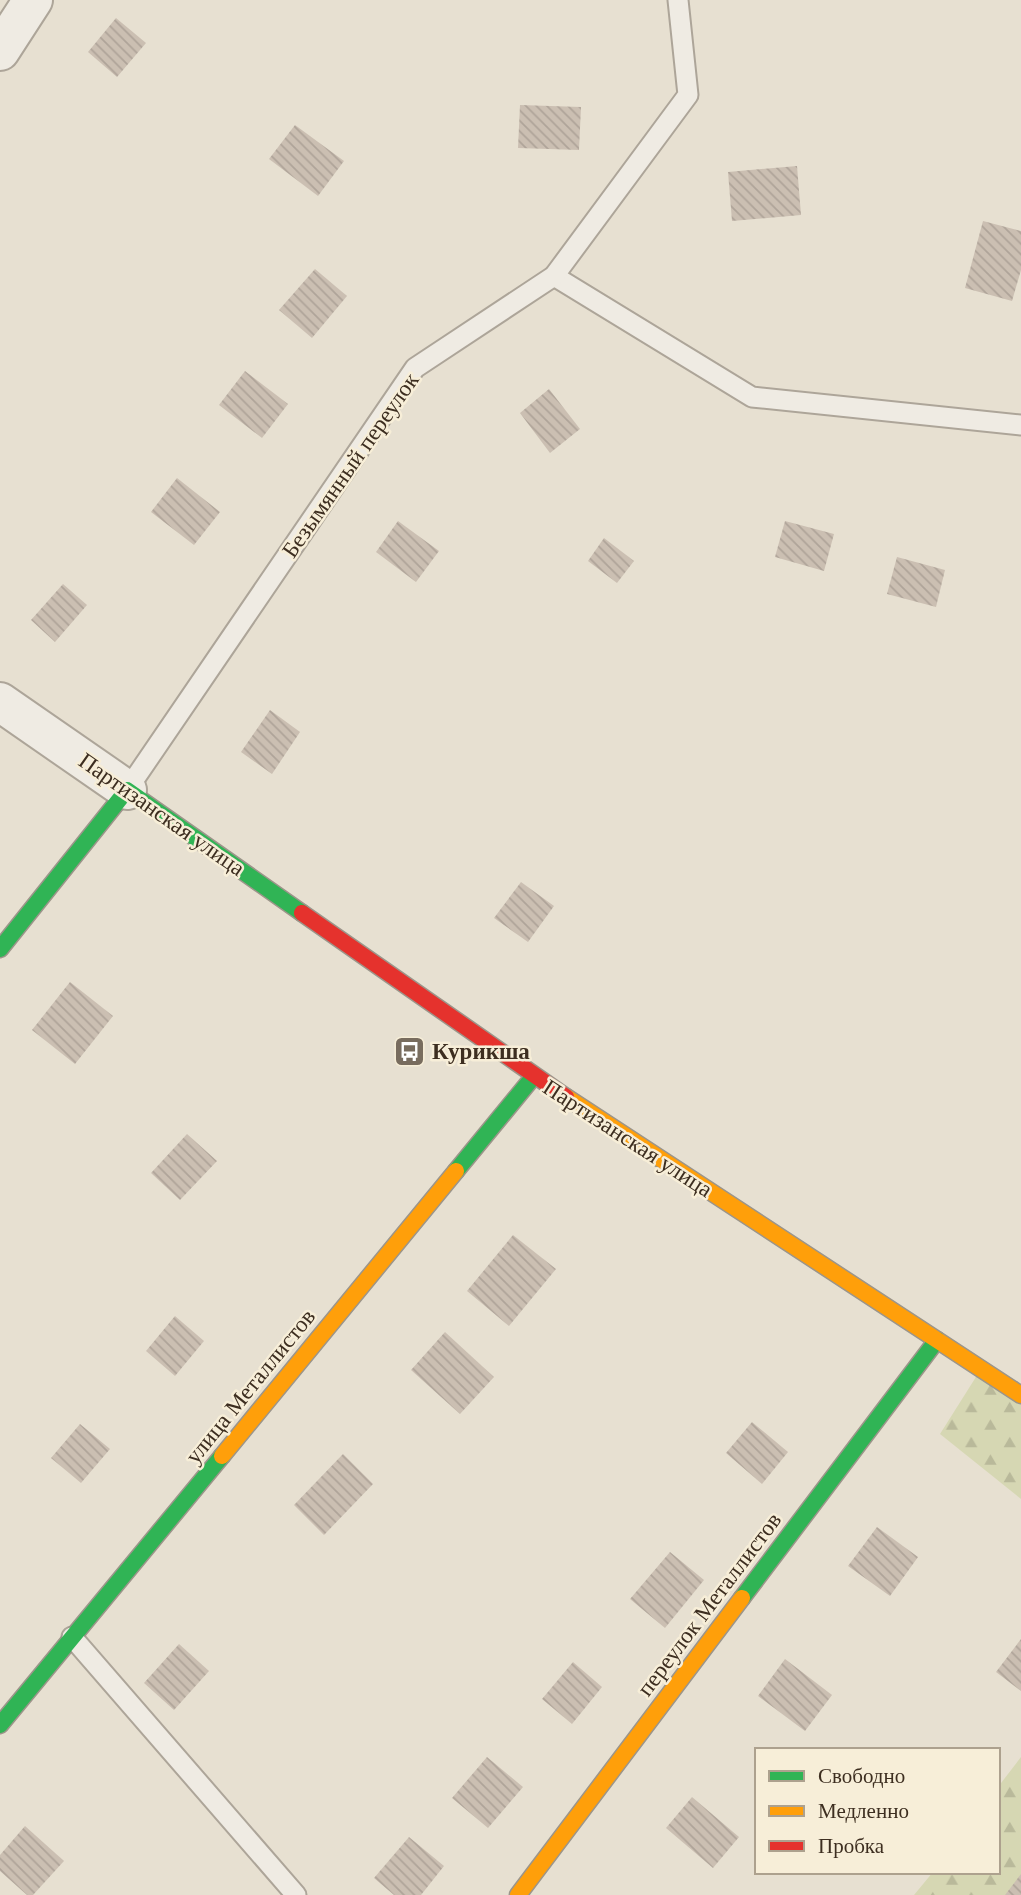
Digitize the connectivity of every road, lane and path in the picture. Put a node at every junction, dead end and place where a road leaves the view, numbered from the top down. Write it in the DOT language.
graph roads {
  1 [pos="33,0"];
  2 [pos="678,0"];
  3 [pos="0,51"];
  4 [pos="554,276"];
  5 [pos="1021,425"];
  6 [pos="0,702"];
  7 [pos="127,790"];
  8 [pos="0,949"];
  9 [pos="534,1076"];
  10 [pos="937,1340"];
  11 [pos="1021,1395"];
  12 [pos="72,1637"];
  13 [pos="0,1725"];
  14 [pos="296,1895"];
  15 [pos="518,1895"];
  1 -- 3 [label="street"];
  2 -- 4 [label="lane, Безымянный переулок"];
  4 -- 5 [label="lane"];
  4 -- 7 [label="lane, Безымянный переулок"];
  6 -- 7 [label="street, Партизанская улица"];
  7 -- 8 [label="street"];
  7 -- 9 [label="street, Партизанская улица"];
  9 -- 10 [label="street, Партизанская улица"];
  9 -- 12 [label="street, улица Металлистов"];
  10 -- 11 [label="street, Партизанская улица"];
  10 -- 15 [label="street, переулок Металлистов"];
  12 -- 13 [label="street, улица Металлистов"];
  12 -- 14 [label="lane"];
}
